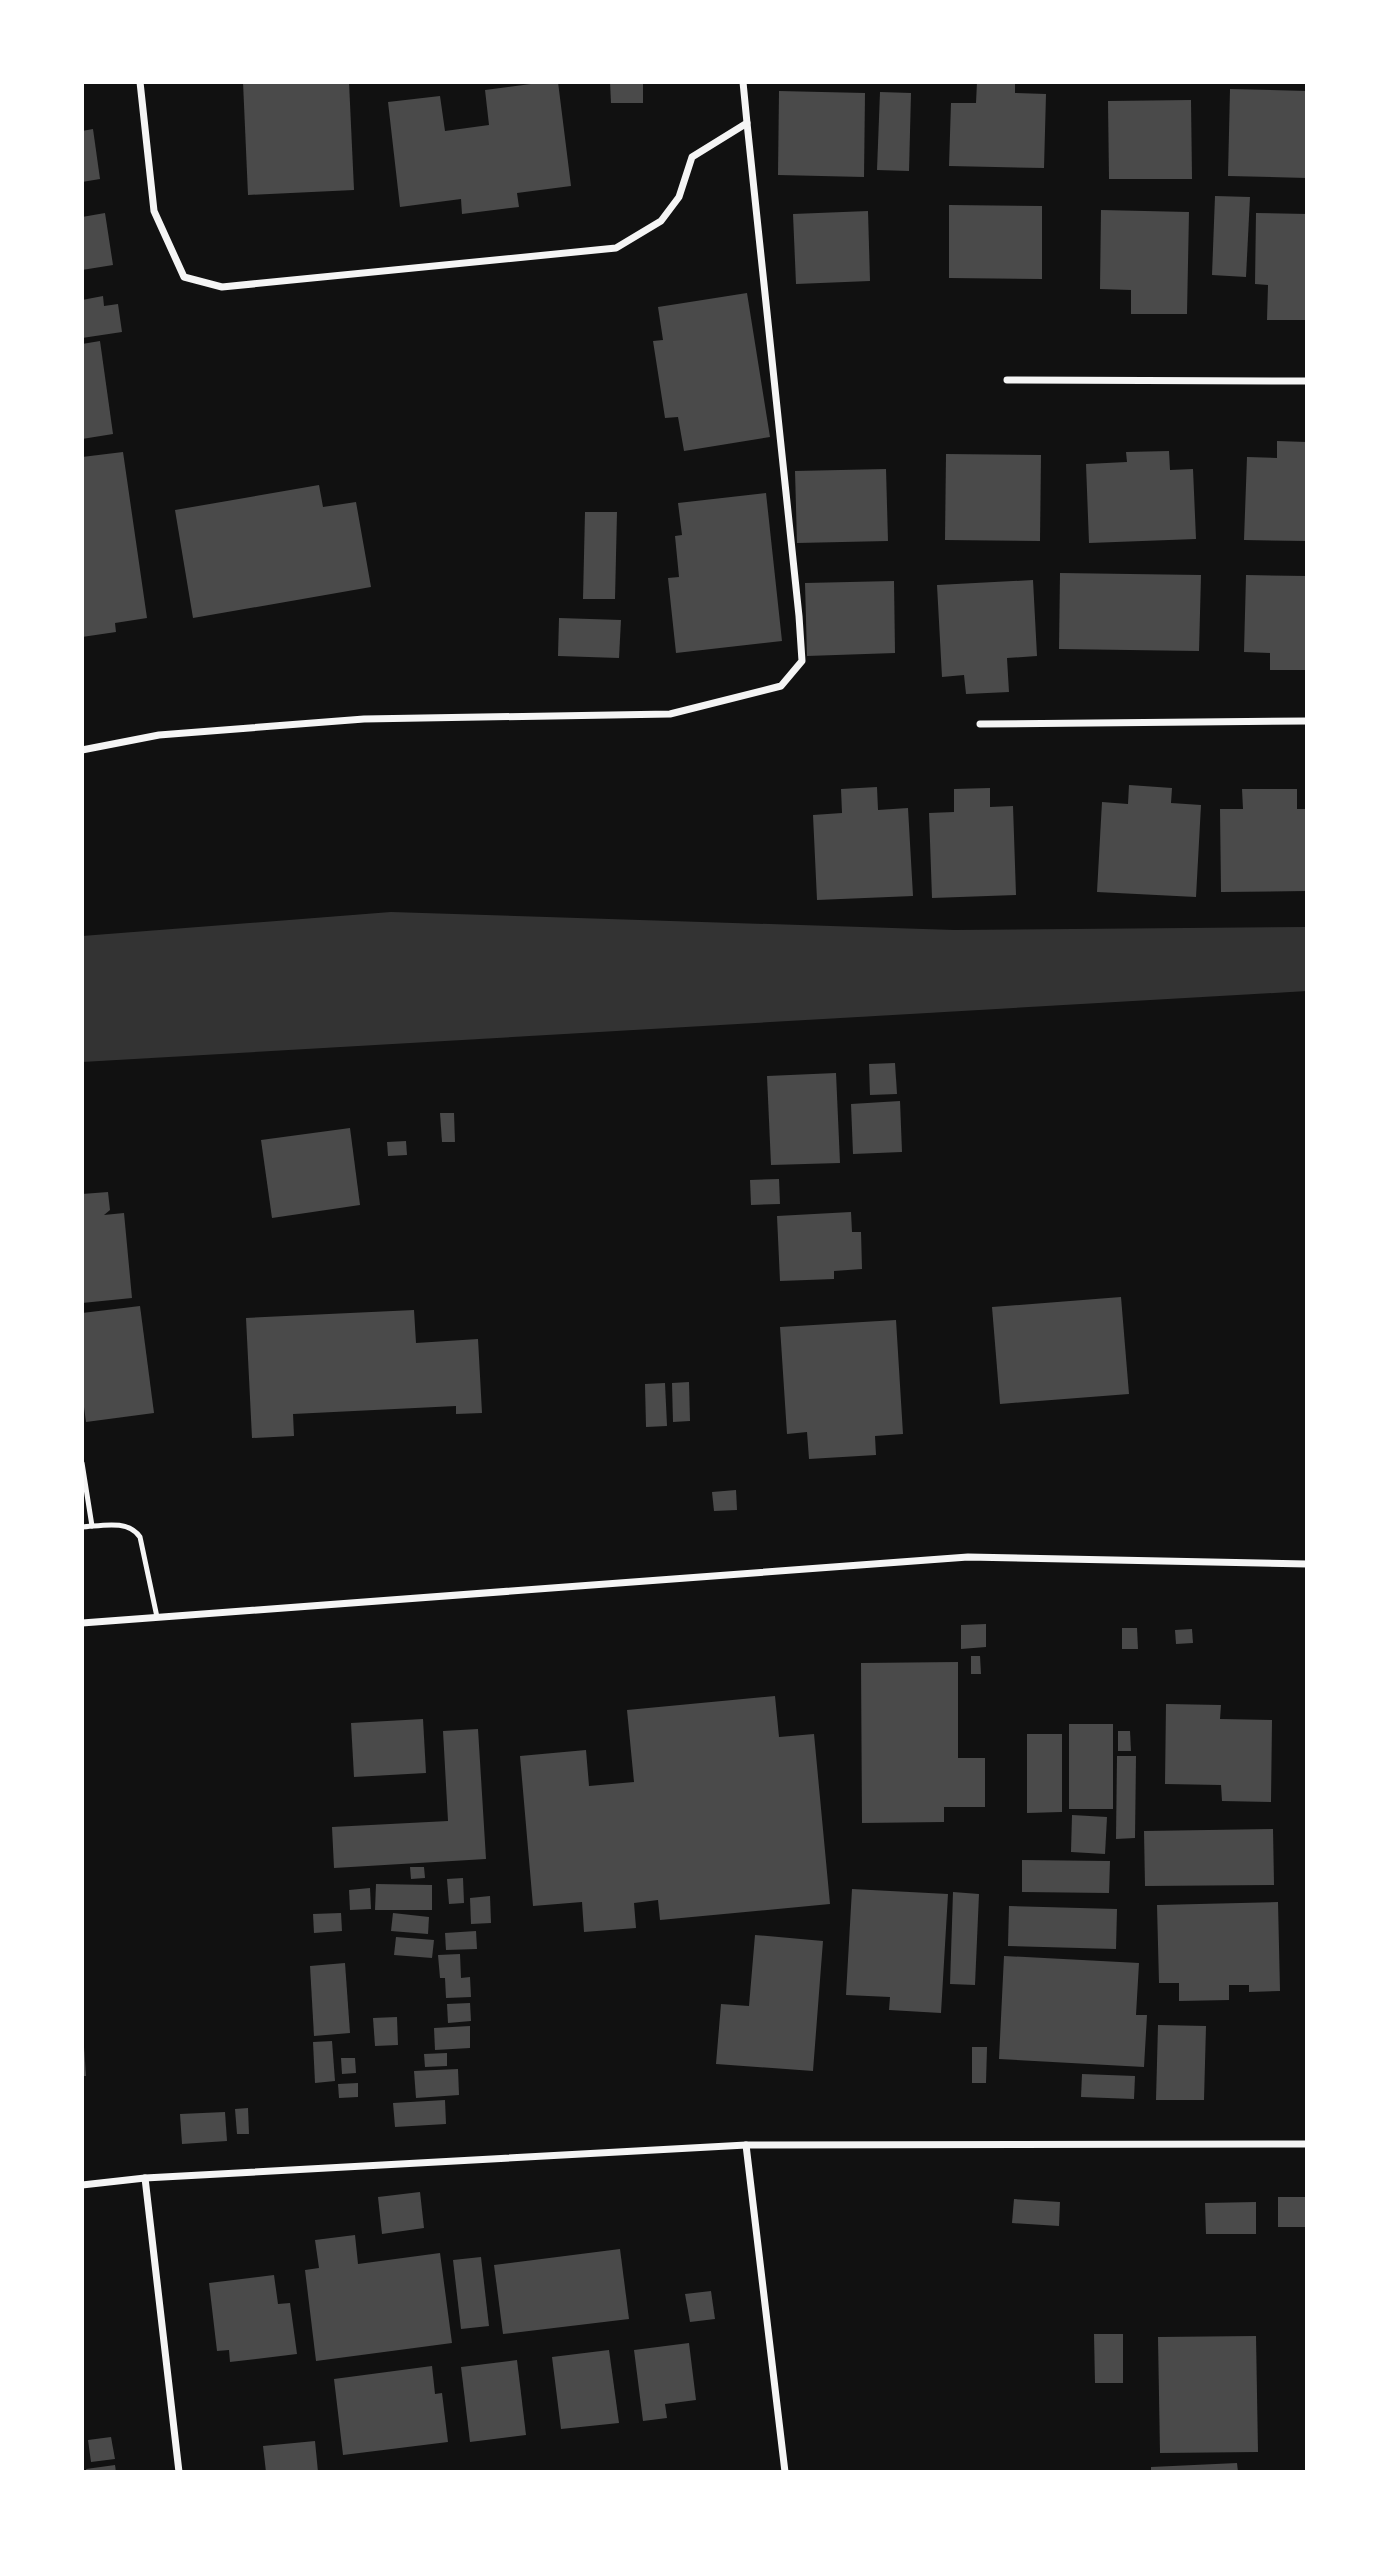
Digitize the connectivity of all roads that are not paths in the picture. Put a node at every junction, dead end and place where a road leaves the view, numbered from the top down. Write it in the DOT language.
graph roads {
  1 [pos="140,82"];
  2 [pos="743,82"];
  3 [pos="747,123"];
  4 [pos="1007,380"];
  5 [pos="1307,381"];
  6 [pos="1307,721"];
  7 [pos="980,724"];
  8 [pos="82,750"];
  9 [pos="82,1463"];
  10 [pos="92,1526"];
  11 [pos="82,1527"];
  12 [pos="1307,1564"];
  13 [pos="157,1617"];
  14 [pos="82,1623"];
  15 [pos="1307,2144"];
  16 [pos="746,2146"];
  17 [pos="145,2178"];
  18 [pos="82,2185"];
  19 [pos="179,2472"];
  20 [pos="785,2472"];
  1 -- 3 [label="street"];
  2 -- 3 [label="street"];
  3 -- 8 [label="street"];
  4 -- 5 [label="street"];
  6 -- 7 [label="street"];
  9 -- 10 [label="lane"];
  10 -- 11 [label="lane"];
  10 -- 13 [label="lane"];
  12 -- 13 [label="street"];
  13 -- 14 [label="street"];
  15 -- 16 [label="street"];
  16 -- 17 [label="street"];
  16 -- 20 [label="street"];
  17 -- 18 [label="street"];
  17 -- 19 [label="street"];
}
